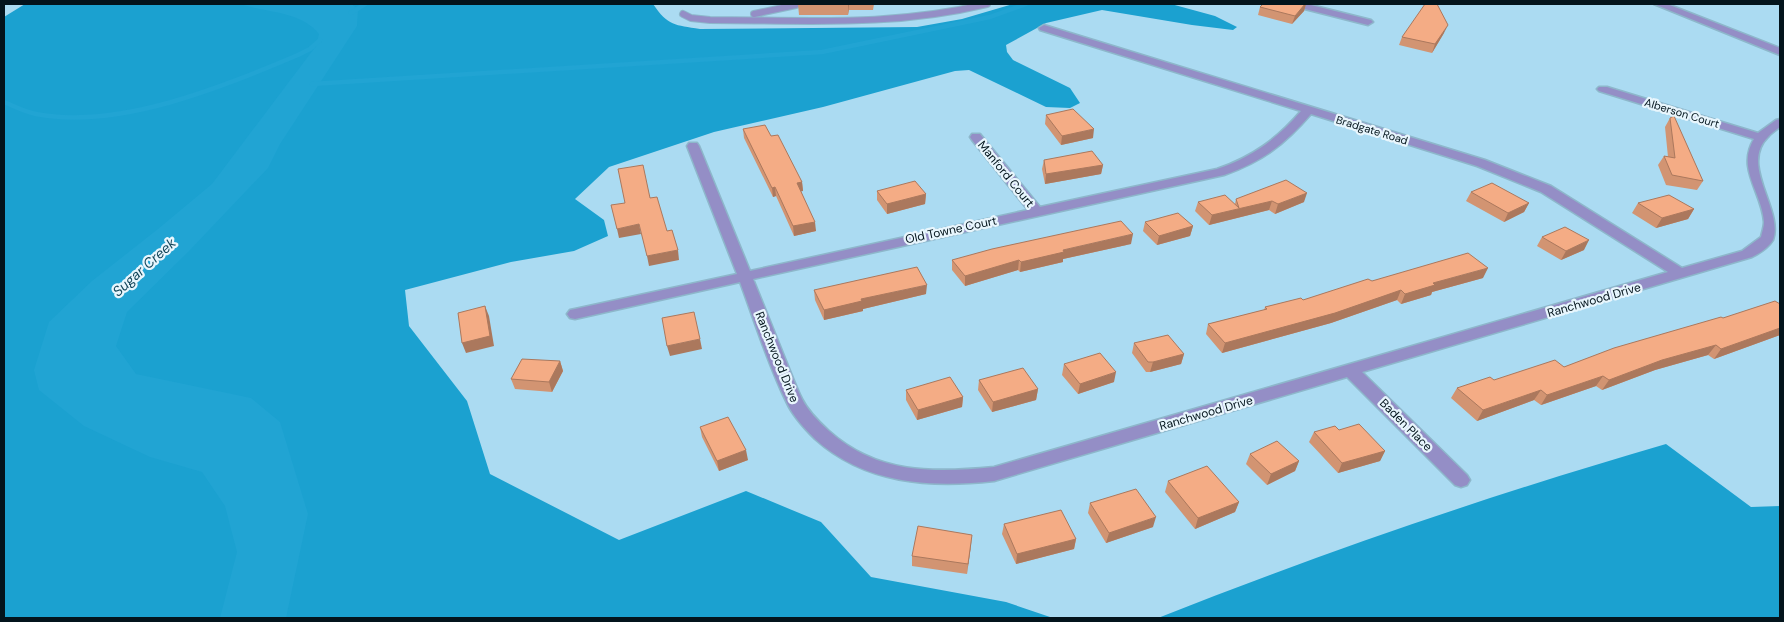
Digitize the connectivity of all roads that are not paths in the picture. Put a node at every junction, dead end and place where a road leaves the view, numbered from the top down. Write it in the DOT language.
graph roads {
  1 [pos="987,4"];
  2 [pos="1296,4"];
  3 [pos="1659,4"];
  4 [pos="796,5"];
  5 [pos="684,14"];
  6 [pos="754,14"];
  7 [pos="1368,22"];
  8 [pos="1044,28"];
  9 [pos="1780,52"];
  10 [pos="1603,89"];
  11 [pos="1308,110"];
  12 [pos="1780,122"];
  13 [pos="976,137"];
  14 [pos="1760,138"];
  15 [pos="693,146"];
  16 [pos="1037,212"];
  17 [pos="1681,274"];
  18 [pos="744,276"];
  19 [pos="575,314"];
  20 [pos="1351,371"];
  21 [pos="1461,480"];
  1 -- 5 [label="lane"];
  2 -- 7 [label="street"];
  3 -- 9 [label="street"];
  4 -- 6 [label="lane"];
  8 -- 11 [label="street, Bradgate Road"];
  10 -- 14 [label="street, Alberson Court"];
  11 -- 16 [label="street, Old Towne Court"];
  11 -- 17 [label="street, Bradgate Road"];
  12 -- 14 [label="street"];
  13 -- 16 [label="street, Manford Court"];
  14 -- 17 [label="street, Ranchwood Drive"];
  15 -- 18 [label="street, Ranchwood Drive"];
  16 -- 18 [label="street, Old Towne Court"];
  17 -- 20 [label="street, Ranchwood Drive"];
  18 -- 19 [label="street, Old Towne Court"];
  18 -- 20 [label="street, Ranchwood Drive"];
  20 -- 21 [label="street, Baden Place"];
}
